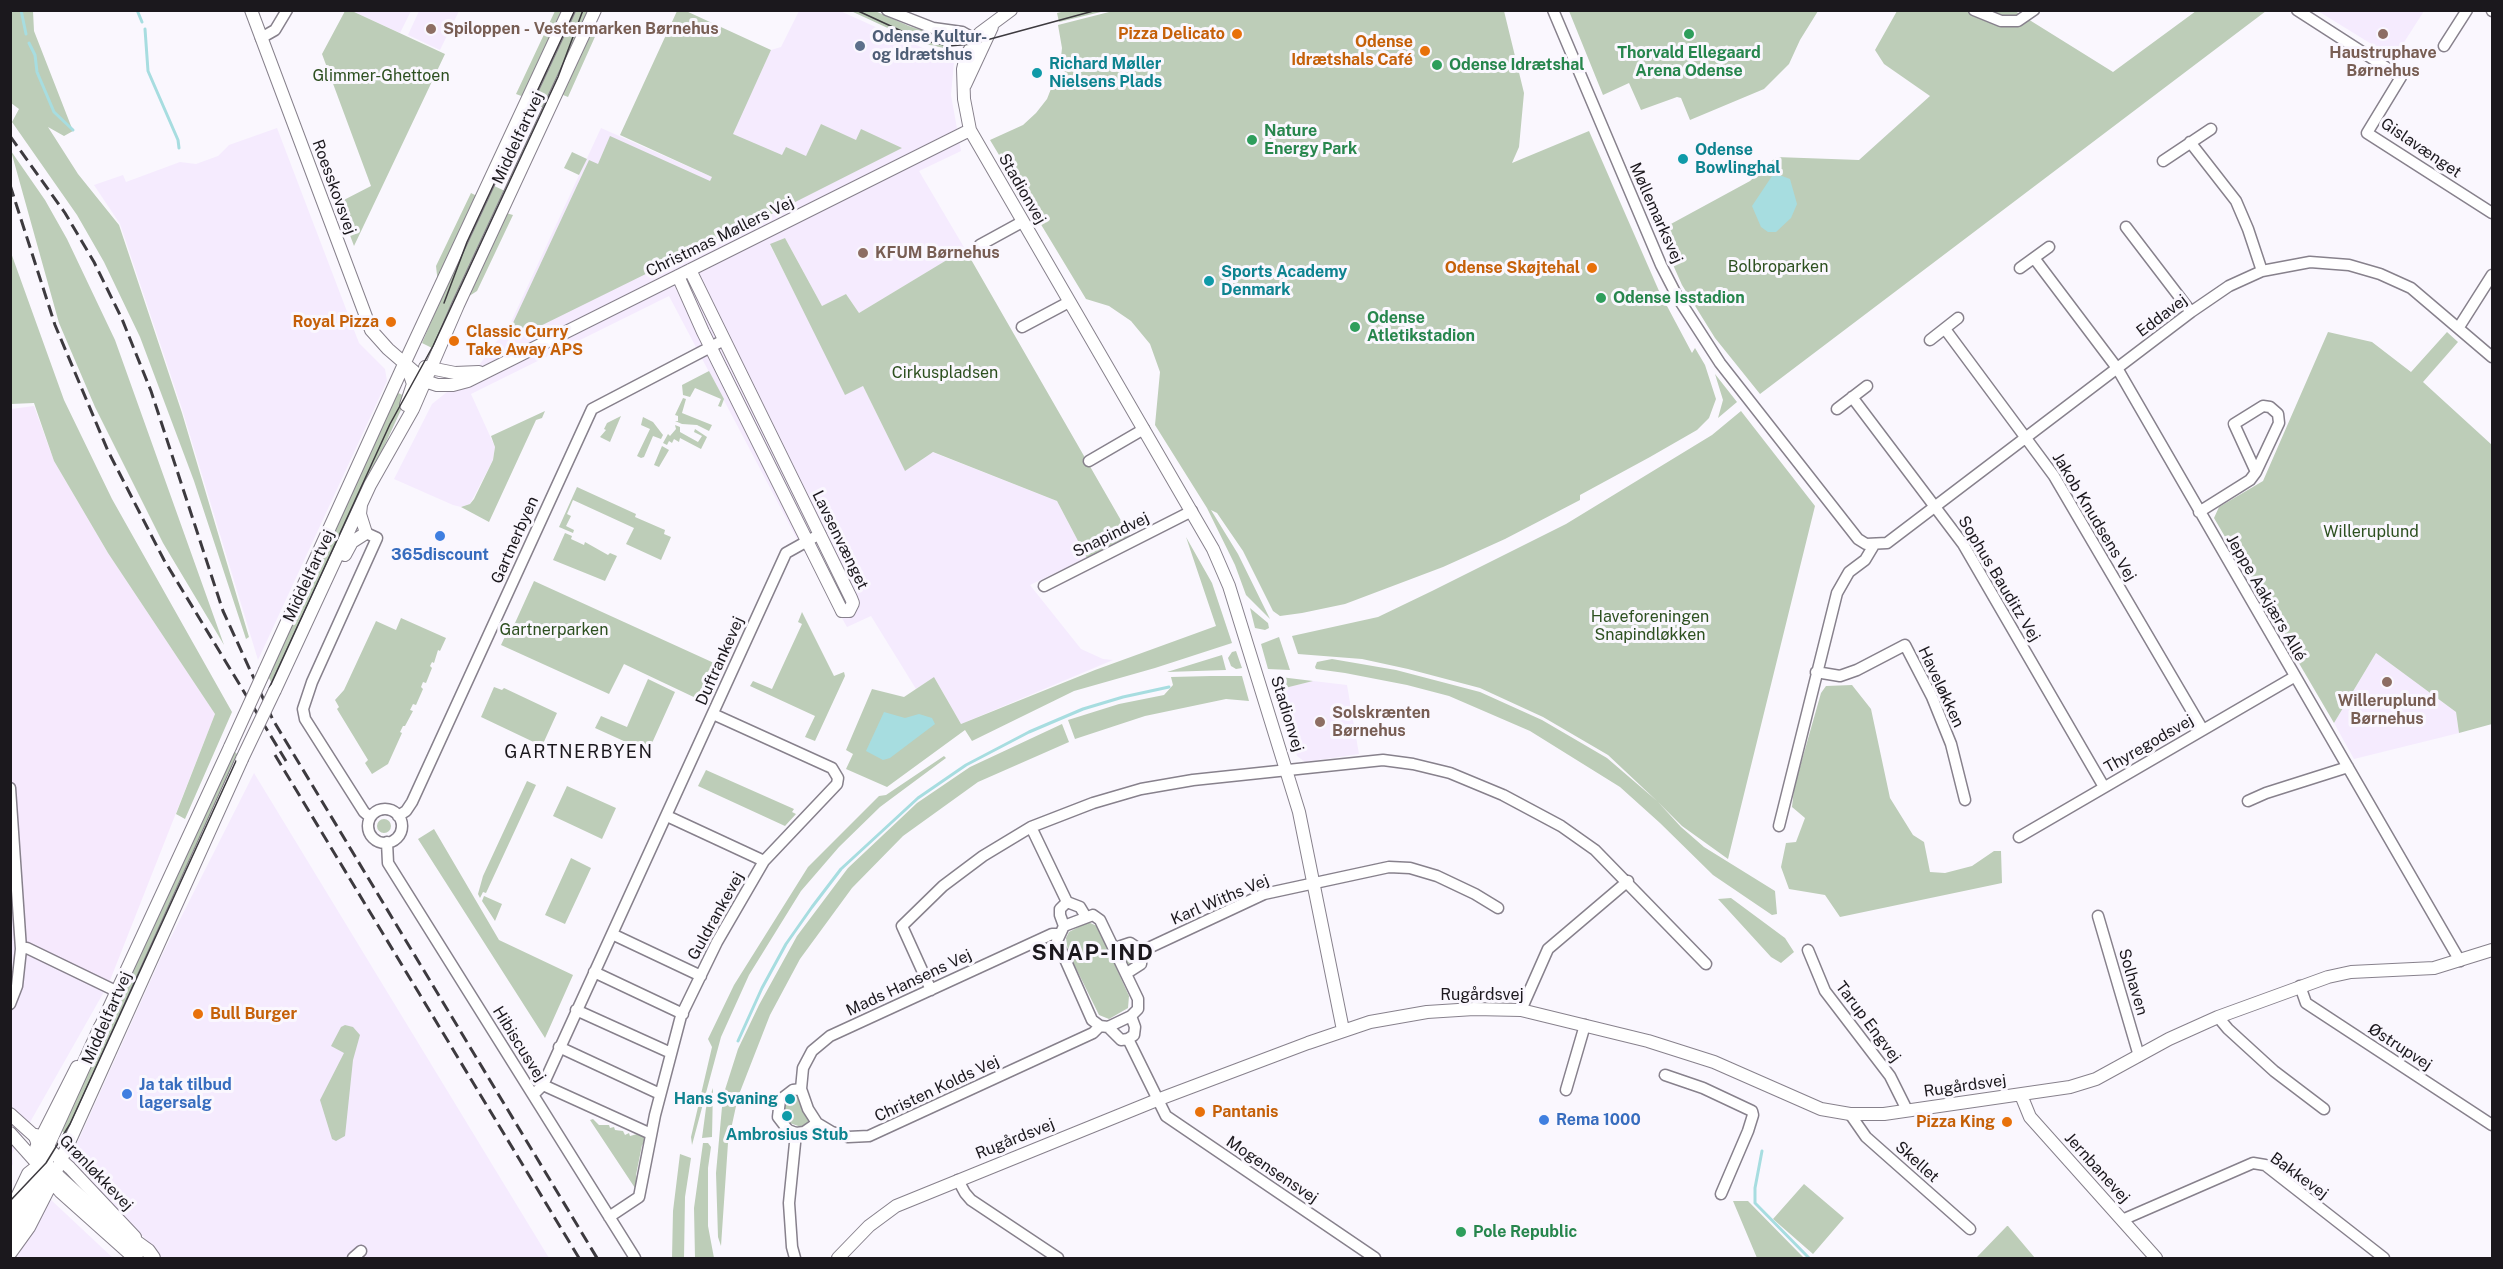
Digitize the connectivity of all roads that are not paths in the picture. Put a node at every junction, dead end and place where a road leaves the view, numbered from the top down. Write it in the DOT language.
graph roads {
  1 [pos="251,10"];
  2 [pos="286,10"];
  3 [pos="569,10"];
  4 [pos="595,10"];
  5 [pos="887,10"];
  6 [pos="1011,10"];
  7 [pos="1553,10"];
  8 [pos="1974,10"];
  9 [pos="2034,10"];
  10 [pos="2297,10"];
  11 [pos="2467,10"];
  12 [pos="261,38"];
  13 [pos="979,41"];
  14 [pos="2444,46"];
  15 [pos="2211,129"];
  16 [pos="970,130"];
  17 [pos="2190,142"];
  18 [pos="2163,161"];
  19 [pos="2493,213"];
  20 [pos="1022,222"];
  21 [pos="2126,227"];
  22 [pos="980,245"];
  23 [pos="2049,247"];
  24 [pos="2034,258"];
  25 [pos="2020,268"];
  26 [pos="2262,271"];
  27 [pos="684,273"];
  28 [pos="2493,275"];
  29 [pos="1069,302"];
  30 [pos="2191,312"];
  31 [pos="1958,318"];
  32 [pos="1022,327"];
  33 [pos="2459,327"];
  34 [pos="1945,329"];
  35 [pos="724,340"];
  36 [pos="1930,340"];
  37 [pos="711,347"];
  38 [pos="2493,357"];
  39 [pos="405,362"];
  40 [pos="431,368"];
  41 [pos="2117,368"];
  42 [pos="483,372"];
  43 [pos="425,381"];
  44 [pos="1867,386"];
  45 [pos="1852,397"];
  46 [pos="1837,409"];
  47 [pos="1144,429"];
  48 [pos="772,437"];
  49 [pos="2027,437"];
  50 [pos="759,444"];
  51 [pos="1089,461"];
  52 [pos="2256,472"];
  53 [pos="370,485"];
  54 [pos="363,500"];
  55 [pos="1935,506"];
  56 [pos="1192,511"];
  57 [pos="2199,512"];
  58 [pos="366,533"];
  59 [pos="820,534"];
  60 [pos="807,541"];
  61 [pos="1874,545"];
  62 [pos="1044,586"];
  63 [pos="307,618"];
  64 [pos="1816,672"];
  65 [pos="2294,677"];
  66 [pos="713,714"];
  67 [pos="2203,730"];
  68 [pos="2348,767"];
  69 [pos="1287,772"];
  70 [pos="2104,787"];
  71 [pos="10,788"];
  72 [pos="1965,800"];
  73 [pos="2248,801"];
  74 [pos="398,816"];
  75 [pos="667,816"];
  76 [pos="370,817"];
  77 [pos="1031,826"];
  78 [pos="1779,826"];
  79 [pos="2019,837"];
  80 [pos="387,842"];
  81 [pos="764,861"];
  82 [pos="1628,881"];
  83 [pos="1313,884"];
  84 [pos="1067,902"];
  85 [pos="1498,908"];
  86 [pos="2098,916"];
  87 [pos="1086,917"];
  88 [pos="1061,930"];
  89 [pos="612,934"];
  90 [pos="1115,948"];
  91 [pos="21,949"];
  92 [pos="1808,950"];
  93 [pos="2493,950"];
  94 [pos="1142,951"];
  95 [pos="2460,961"];
  96 [pos="1706,964"];
  97 [pos="594,972"];
  98 [pos="1127,973"];
  99 [pos="701,976"];
  100 [pos="2300,986"];
  101 [pos="932,990"];
  102 [pos="118,992"];
  103 [pos="10,1004"];
  104 [pos="576,1010"];
  105 [pos="1521,1010"];
  106 [pos="683,1014"];
  107 [pos="1131,1016"];
  108 [pos="2218,1017"];
  109 [pos="1585,1025"];
  110 [pos="101,1027"];
  111 [pos="1104,1027"];
  112 [pos="1343,1030"];
  113 [pos="1128,1040"];
  114 [pos="559,1047"];
  115 [pos="671,1053"];
  116 [pos="2139,1056"];
  117 [pos="1665,1075"];
  118 [pos="543,1085"];
  119 [pos="801,1089"];
  120 [pos="1566,1090"];
  121 [pos="660,1094"];
  122 [pos="533,1095"];
  123 [pos="2021,1095"];
  124 [pos="1157,1100"];
  125 [pos="2324,1109"];
  126 [pos="1907,1110"];
  127 [pos="10,1114"];
  128 [pos="1850,1114"];
  129 [pos="10,1123"];
  130 [pos="817,1123"];
  131 [pos="2493,1125"];
  132 [pos="10,1132"];
  133 [pos="796,1133"];
  134 [pos="651,1134"];
  135 [pos="45,1156"];
  136 [pos="958,1180"];
  137 [pos="1721,1194"];
  138 [pos="10,1214"];
  139 [pos="609,1217"];
  140 [pos="2122,1220"];
  141 [pos="1970,1229"];
  142 [pos="10,1238"];
  143 [pos="10,1252"];
  144 [pos="146,1256"];
  145 [pos="635,1258"];
  146 [pos="795,1258"];
  147 [pos="838,1258"];
  148 [pos="1058,1258"];
  149 [pos="1375,1258"];
  150 [pos="2156,1258"];
  151 [pos="2384,1258"];
  1 -- 12 [label="street, Roesskovsvej"];
  2 -- 12 [label="street"];
  3 -- 39 [label="street, Middelfartvej"];
  4 -- 40 [label="street, Middelfartvej"];
  5 -- 13 [label="street"];
  6 -- 13 [label="street, Stadionvej"];
  7 -- 61 [label="street, Møllemarksvej"];
  8 -- 9 [label="street"];
  10 -- 19 [label="street, Gislavænget"];
  11 -- 14 [label="street"];
  12 -- 39 [label="street, Roesskovsvej"];
  13 -- 16 [label="street, Stadionvej"];
  15 -- 17 [label="street"];
  16 -- 20 [label="street, Stadionvej"];
  16 -- 27 [label="street, Christmas Møllers Vej"];
  17 -- 18 [label="street"];
  17 -- 26 [label="street"];
  20 -- 22 [label="street"];
  20 -- 29 [label="street, Stadionvej"];
  21 -- 30 [label="street"];
  23 -- 24 [label="street"];
  24 -- 25 [label="street"];
  24 -- 41 [label="street, Jeppe Aakjærs Allé"];
  26 -- 30 [label="street, Eddavej"];
  26 -- 33 [label="street, Eddavej"];
  27 -- 35 [label="street, Lavsenvænget"];
  27 -- 37 [label="street, Lavsenvænget"];
  27 -- 42 [label="street, Christmas Møllers Vej"];
  28 -- 33 [label="street"];
  29 -- 32 [label="street"];
  29 -- 47 [label="street, Stadionvej"];
  30 -- 41 [label="street, Eddavej"];
  31 -- 34 [label="street"];
  33 -- 38 [label="street, Eddavej"];
  34 -- 36 [label="street"];
  34 -- 49 [label="street, Jakob Knudsens Vej"];
  35 -- 37 [label="street, Gartnerbyen"];
  35 -- 48 [label="street, Lavsenvænget"];
  37 -- 50 [label="street, Lavsenvænget"];
  37 -- 74 [label="street, Gartnerbyen"];
  39 -- 40 [label="street, Christmas Møllers Vej"];
  39 -- 43 [label="street, Roesskovsvej"];
  39 -- 53 [label="street"];
  39 -- 102 [label="street, Middelfartvej, bridge"];
  40 -- 42 [label="street, Christmas Møllers Vej"];
  40 -- 43 [label="street, Middelfartvej"];
  41 -- 49 [label="street, Eddavej"];
  41 -- 57 [label="street, Jeppe Aakjærs Allé"];
  42 -- 43 [label="street, Christmas Møllers Vej"];
  43 -- 53 [label="street, Middelfartvej"];
  44 -- 45 [label="street"];
  45 -- 46 [label="street"];
  45 -- 55 [label="street, Sophus Bauditz Vej"];
  47 -- 51 [label="street"];
  47 -- 56 [label="street, Stadionvej"];
  48 -- 50 [label="street"];
  48 -- 59 [label="street, Lavsenvænget"];
  49 -- 55 [label="street, Eddavej"];
  49 -- 67 [label="street, Jakob Knudsens Vej"];
  50 -- 60 [label="street, Lavsenvænget"];
  52 -- 52 [label="street"];
  52 -- 57 [label="street"];
  53 -- 54 [label="street, Middelfartvej"];
  54 -- 58 [label="street"];
  54 -- 63 [label="street, Middelfartvej"];
  55 -- 61 [label="street, Eddavej"];
  55 -- 70 [label="street, Sophus Bauditz Vej"];
  56 -- 62 [label="street, Snapindvej"];
  56 -- 69 [label="street, Stadionvej"];
  57 -- 65 [label="street, Jeppe Aakjærs Allé"];
  58 -- 63 [label="street"];
  58 -- 76 [label="street"];
  59 -- 60 [label="street, Duftrankevej"];
  59 -- 60 [label="street, Lavsenvænget"];
  60 -- 66 [label="street, Duftrankevej"];
  61 -- 64 [label="street"];
  63 -- 135 [label="street, Middelfartvej, bridge"];
  64 -- 72 [label="street, Haveløkken"];
  64 -- 78 [label="street"];
  65 -- 67 [label="street, Thyregodsvej"];
  65 -- 68 [label="street, Jeppe Aakjærs Allé"];
  66 -- 75 [label="street, Duftrankevej"];
  66 -- 81 [label="street, Guldrankevej"];
  67 -- 70 [label="street, Thyregodsvej"];
  68 -- 73 [label="street"];
  68 -- 95 [label="street, Jeppe Aakjærs Allé"];
  69 -- 77 [label="street"];
  69 -- 82 [label="street"];
  69 -- 83 [label="street, Stadionvej"];
  70 -- 79 [label="street, Thyregodsvej"];
  71 -- 91 [label="street"];
  74 -- 76 [label="street"];
  74 -- 80 [label="street"];
  75 -- 81 [label="street"];
  75 -- 89 [label="street, Duftrankevej"];
  76 -- 80 [label="street"];
  77 -- 84 [label="street"];
  77 -- 101 [label="street"];
  80 -- 122 [label="street, Hibiscusvej"];
  81 -- 99 [label="street, Guldrankevej"];
  82 -- 96 [label="street"];
  82 -- 105 [label="street"];
  83 -- 85 [label="street, Karl Withs Vej"];
  83 -- 94 [label="street, Karl Withs Vej"];
  83 -- 112 [label="street, Stadionvej"];
  84 -- 87 [label="street"];
  84 -- 88 [label="street"];
  86 -- 116 [label="street, Solhaven"];
  87 -- 88 [label="street, Mads Hansens Vej"];
  87 -- 90 [label="street"];
  88 -- 101 [label="street, Mads Hansens Vej"];
  88 -- 111 [label="street"];
  89 -- 97 [label="street, Duftrankevej"];
  89 -- 99 [label="street"];
  90 -- 94 [label="street"];
  90 -- 98 [label="street"];
  91 -- 102 [label="street"];
  91 -- 103 [label="street"];
  92 -- 126 [label="street, Tarup Engvej"];
  93 -- 95 [label="street, Rugårdsvej"];
  94 -- 98 [label="street"];
  95 -- 100 [label="street, Rugårdsvej"];
  97 -- 104 [label="street, Duftrankevej"];
  97 -- 106 [label="street"];
  98 -- 107 [label="street"];
  99 -- 106 [label="street, Guldrankevej"];
  100 -- 108 [label="street, Rugårdsvej"];
  100 -- 131 [label="street, Østrupvej"];
  101 -- 119 [label="street, Mads Hansens Vej"];
  102 -- 110 [label="street, Middelfartvej"];
  104 -- 114 [label="street, Duftrankevej"];
  104 -- 115 [label="street"];
  105 -- 109 [label="street, Rugårdsvej"];
  105 -- 112 [label="street, Rugårdsvej"];
  106 -- 115 [label="street, Guldrankevej"];
  107 -- 111 [label="street, Christen Kolds Vej"];
  107 -- 113 [label="street"];
  108 -- 116 [label="street, Rugårdsvej"];
  108 -- 125 [label="street"];
  109 -- 120 [label="street"];
  109 -- 128 [label="street, Rugårdsvej"];
  110 -- 135 [label="main road"];
  111 -- 113 [label="street"];
  111 -- 130 [label="street, Christen Kolds Vej"];
  112 -- 124 [label="street, Rugårdsvej"];
  113 -- 124 [label="street, Mogensensvej"];
  114 -- 118 [label="street, Duftrankevej"];
  114 -- 121 [label="street"];
  115 -- 121 [label="street, Guldrankevej"];
  116 -- 123 [label="street, Rugårdsvej"];
  117 -- 137 [label="street"];
  118 -- 122 [label="street, Duftrankevej"];
  118 -- 134 [label="street"];
  119 -- 130 [label="street"];
  119 -- 133 [label="street"];
  121 -- 134 [label="street, Guldrankevej"];
  122 -- 139 [label="street, Hibiscusvej"];
  123 -- 126 [label="street, Rugårdsvej"];
  123 -- 140 [label="street, Jernbanevej"];
  124 -- 136 [label="street, Rugårdsvej"];
  124 -- 149 [label="street, Mogensensvej"];
  126 -- 128 [label="street, Rugårdsvej"];
  127 -- 135 [label="street, Grønløkkevej"];
  128 -- 141 [label="street, Skellet"];
  129 -- 135 [label="street"];
  130 -- 133 [label="street"];
  132 -- 135 [label="street"];
  133 -- 146 [label="street"];
  134 -- 139 [label="street, Guldrankevej"];
  135 -- 138 [label="main road"];
  135 -- 142 [label="main road"];
  135 -- 143 [label="main road"];
  135 -- 144 [label="main road"];
  136 -- 147 [label="street, Rugårdsvej"];
  136 -- 148 [label="street"];
  139 -- 145 [label="street, Hibiscusvej"];
  140 -- 150 [label="street, Jernbanevej"];
  140 -- 151 [label="street, Bakkevej"];
}
